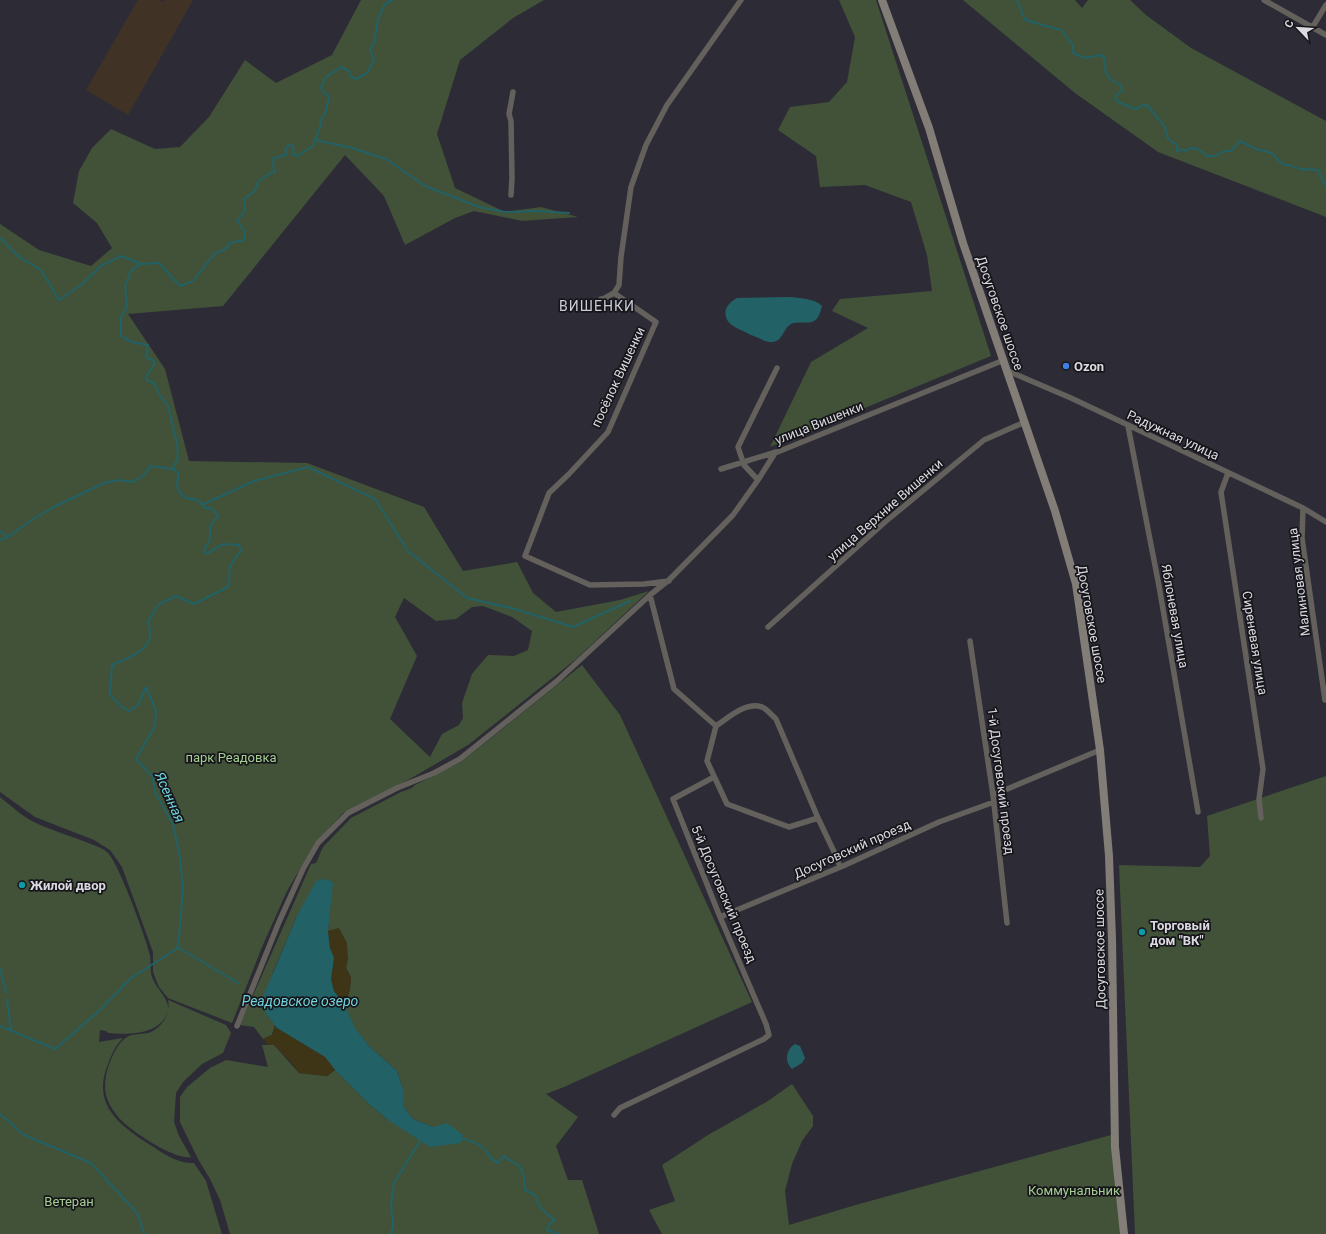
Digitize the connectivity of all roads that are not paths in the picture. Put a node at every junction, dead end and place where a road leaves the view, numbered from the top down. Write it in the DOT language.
graph roads {
  1 [pos="741,0"];
  2 [pos="882,0"];
  3 [pos="1264,0"];
  4 [pos="1326,5"];
  5 [pos="1312,28"];
  6 [pos="1326,35"];
  7 [pos="513,92"];
  8 [pos="511,195"];
  9 [pos="614,293"];
  10 [pos="601,299"];
  11 [pos="1004,360"];
  12 [pos="777,368"];
  13 [pos="1008,372"];
  14 [pos="1025,422"];
  15 [pos="1128,426"];
  16 [pos="776,452"];
  17 [pos="743,463"];
  18 [pos="721,469"];
  19 [pos="1228,473"];
  20 [pos="758,480"];
  21 [pos="1303,508"];
  22 [pos="1326,522"];
  23 [pos="669,580"];
  24 [pos="650,595"];
  25 [pos="768,628"];
  26 [pos="970,641"];
  27 [pos="1325,700"];
  28 [pos="716,726"];
  29 [pos="1100,750"];
  30 [pos="714,777"];
  31 [pos="993,795"];
  32 [pos="994,802"];
  33 [pos="1198,812"];
  34 [pos="818,818"];
  35 [pos="1261,818"];
  36 [pos="840,868"];
  37 [pos="720,917"];
  38 [pos="1007,923"];
  39 [pos="236,1026"];
  40 [pos="614,1115"];
  41 [pos="1124,1234"];
  1 -- 9 [label="street"];
  2 -- 11 [label="main road, Досуговское шоссе"];
  3 -- 5 [label="street"];
  4 -- 5 [label="street"];
  5 -- 6 [label="street"];
  7 -- 8 [label="street"];
  9 -- 10 [label="street"];
  9 -- 23 [label="street, посёлок Вишенки"];
  11 -- 13 [label="main road, Досуговское шоссе"];
  11 -- 16 [label="street, улица Вишенки"];
  12 -- 17 [label="street"];
  13 -- 14 [label="main road, Досуговское шоссе"];
  13 -- 15 [label="street, Радужная улица"];
  14 -- 25 [label="street, улица Верхние Вишенки"];
  14 -- 29 [label="main road, Досуговское шоссе"];
  15 -- 19 [label="street, Радужная улица"];
  15 -- 33 [label="street, Яблоневая улица"];
  16 -- 17 [label="street"];
  16 -- 20 [label="street, улица Вишенки"];
  17 -- 18 [label="street"];
  17 -- 20 [label="street"];
  19 -- 21 [label="street, Радужная улица"];
  19 -- 35 [label="street, Сиреневая улица"];
  20 -- 23 [label="street, улица Вишенки"];
  21 -- 22 [label="street, Радужная улица"];
  21 -- 27 [label="street, Малиновая улица"];
  23 -- 24 [label="street, улица Вишенки"];
  24 -- 28 [label="street"];
  24 -- 39 [label="street, улица Вишенки"];
  26 -- 31 [label="street, 1-й Досуговский проезд"];
  28 -- 30 [label="street"];
  28 -- 34 [label="street"];
  29 -- 31 [label="street"];
  29 -- 41 [label="main road, Досуговское шоссе"];
  30 -- 34 [label="street"];
  30 -- 37 [label="street, 5-й Досуговский проезд"];
  31 -- 32 [label="street, 1-й Досуговский проезд"];
  32 -- 36 [label="street, Досуговский проезд"];
  32 -- 38 [label="street, 1-й Досуговский проезд"];
  34 -- 36 [label="street"];
  36 -- 37 [label="street, Досуговский проезд"];
  37 -- 40 [label="street, 5-й Досуговский проезд"];
}
